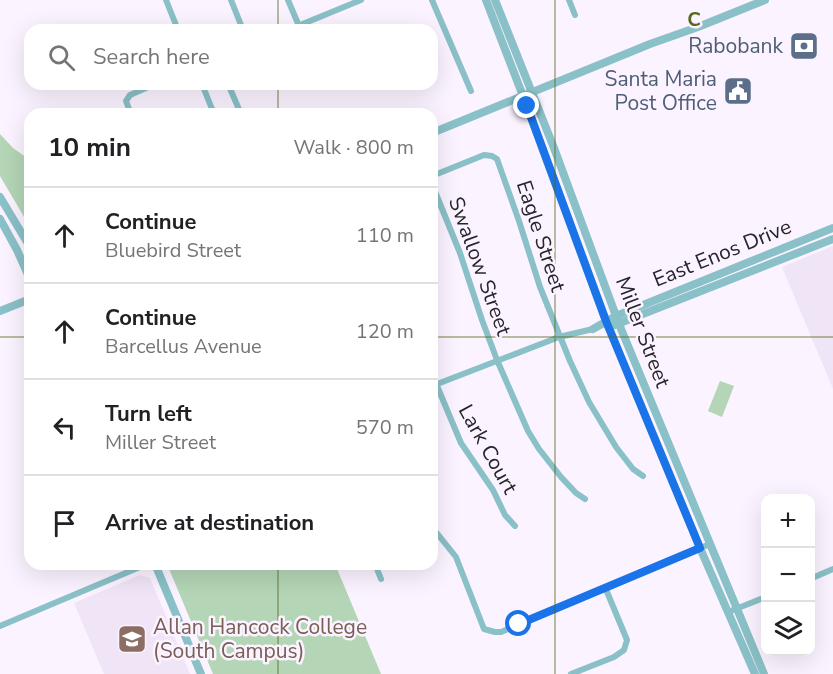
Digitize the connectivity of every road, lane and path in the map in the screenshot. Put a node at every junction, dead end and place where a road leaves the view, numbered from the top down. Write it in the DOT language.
graph roads {
  1 [pos="166,0"];
  2 [pos="231,0"];
  3 [pos="288,0"];
  4 [pos="361,0"];
  5 [pos="432,0"];
  6 [pos="486,0"];
  7 [pos="495,0"];
  8 [pos="569,0"];
  9 [pos="765,0"];
  10 [pos="750,3"];
  11 [pos="575,15"];
  12 [pos="176,24"];
  13 [pos="241,24"];
  14 [pos="298,24"];
  15 [pos="304,24"];
  16 [pos="141,90"];
  17 [pos="204,90"];
  18 [pos="231,90"];
  19 [pos="471,91"];
  20 [pos="533,92"];
  21 [pos="523,96"];
  22 [pos="129,108"];
  23 [pos="211,108"];
  24 [pos="238,108"];
  25 [pos="438,131"];
  26 [pos="438,174"];
  27 [pos="0,197"];
  28 [pos="438,199"];
  29 [pos="0,219"];
  30 [pos="833,228"];
  31 [pos="24,237"];
  32 [pos="833,239"];
  33 [pos="24,264"];
  34 [pos="24,301"];
  35 [pos="0,311"];
  36 [pos="616,316"];
  37 [pos="607,324"];
  38 [pos="619,324"];
  39 [pos="593,329"];
  40 [pos="560,337"];
  41 [pos="497,360"];
  42 [pos="438,383"];
  43 [pos="438,394"];
  44 [pos="643,476"];
  45 [pos="585,499"];
  46 [pos="515,526"];
  47 [pos="438,534"];
  48 [pos="710,544"];
  49 [pos="700,548"];
  50 [pos="133,570"];
  51 [pos="158,570"];
  52 [pos="377,570"];
  53 [pos="833,570"];
  54 [pos="815,577"];
  55 [pos="381,579"];
  56 [pos="605,587"];
  57 [pos="761,599"];
  58 [pos="736,609"];
  59 [pos="728,612"];
  60 [pos="0,626"];
  61 [pos="201,674"];
  62 [pos="571,674"];
  63 [pos="755,674"];
  64 [pos="764,674"];
  1 -- 12 [label="street"];
  2 -- 13 [label="street"];
  3 -- 14 [label="street"];
  4 -- 15 [label="street"];
  5 -- 19 [label="street"];
  6 -- 21 [label="street, Miller Street"];
  7 -- 20 [label="street, Miller Street"];
  8 -- 11 [label="street"];
  9 -- 10 [label="street"];
  10 -- 20 [label="street"];
  16 -- 22 [label="street"];
  17 -- 23 [label="street"];
  18 -- 24 [label="street"];
  20 -- 21 [label="street"];
  20 -- 36 [label="street, Miller Street"];
  21 -- 25 [label="street"];
  21 -- 37 [label="street, Miller Street"];
  26 -- 40 [label="street, Eagle Street"];
  27 -- 31 [label="street"];
  28 -- 41 [label="street, Swallow Street"];
  29 -- 33 [label="street"];
  30 -- 36 [label="street, East Enos Drive"];
  32 -- 38 [label="street, East Enos Drive"];
  34 -- 35 [label="street"];
  36 -- 37 [label="street, East Enos Drive"];
  36 -- 38 [label="street, Miller Street"];
  37 -- 38 [label="street, East Enos Drive"];
  37 -- 39 [label="street, East Enos Drive"];
  37 -- 49 [label="street, Miller Street"];
  38 -- 48 [label="street, Miller Street"];
  39 -- 40 [label="street, East Enos Drive"];
  40 -- 41 [label="street, East Enos Drive"];
  40 -- 44 [label="street, Eagle Street"];
  41 -- 42 [label="street, East Enos Drive"];
  41 -- 45 [label="street, Swallow Street"];
  43 -- 46 [label="street, Lark Court"];
  47 -- 56 [label="street"];
  48 -- 49 [label="street"];
  48 -- 58 [label="street, Miller Street"];
  49 -- 56 [label="street"];
  49 -- 59 [label="street, Miller Street"];
  50 -- 60 [label="street"];
  51 -- 61 [label="street"];
  52 -- 55 [label="street"];
  53 -- 54 [label="street"];
  56 -- 62 [label="street"];
  57 -- 58 [label="street"];
  58 -- 59 [label="street"];
  58 -- 64 [label="street, Miller Street"];
  59 -- 63 [label="street, Miller Street"];
}
